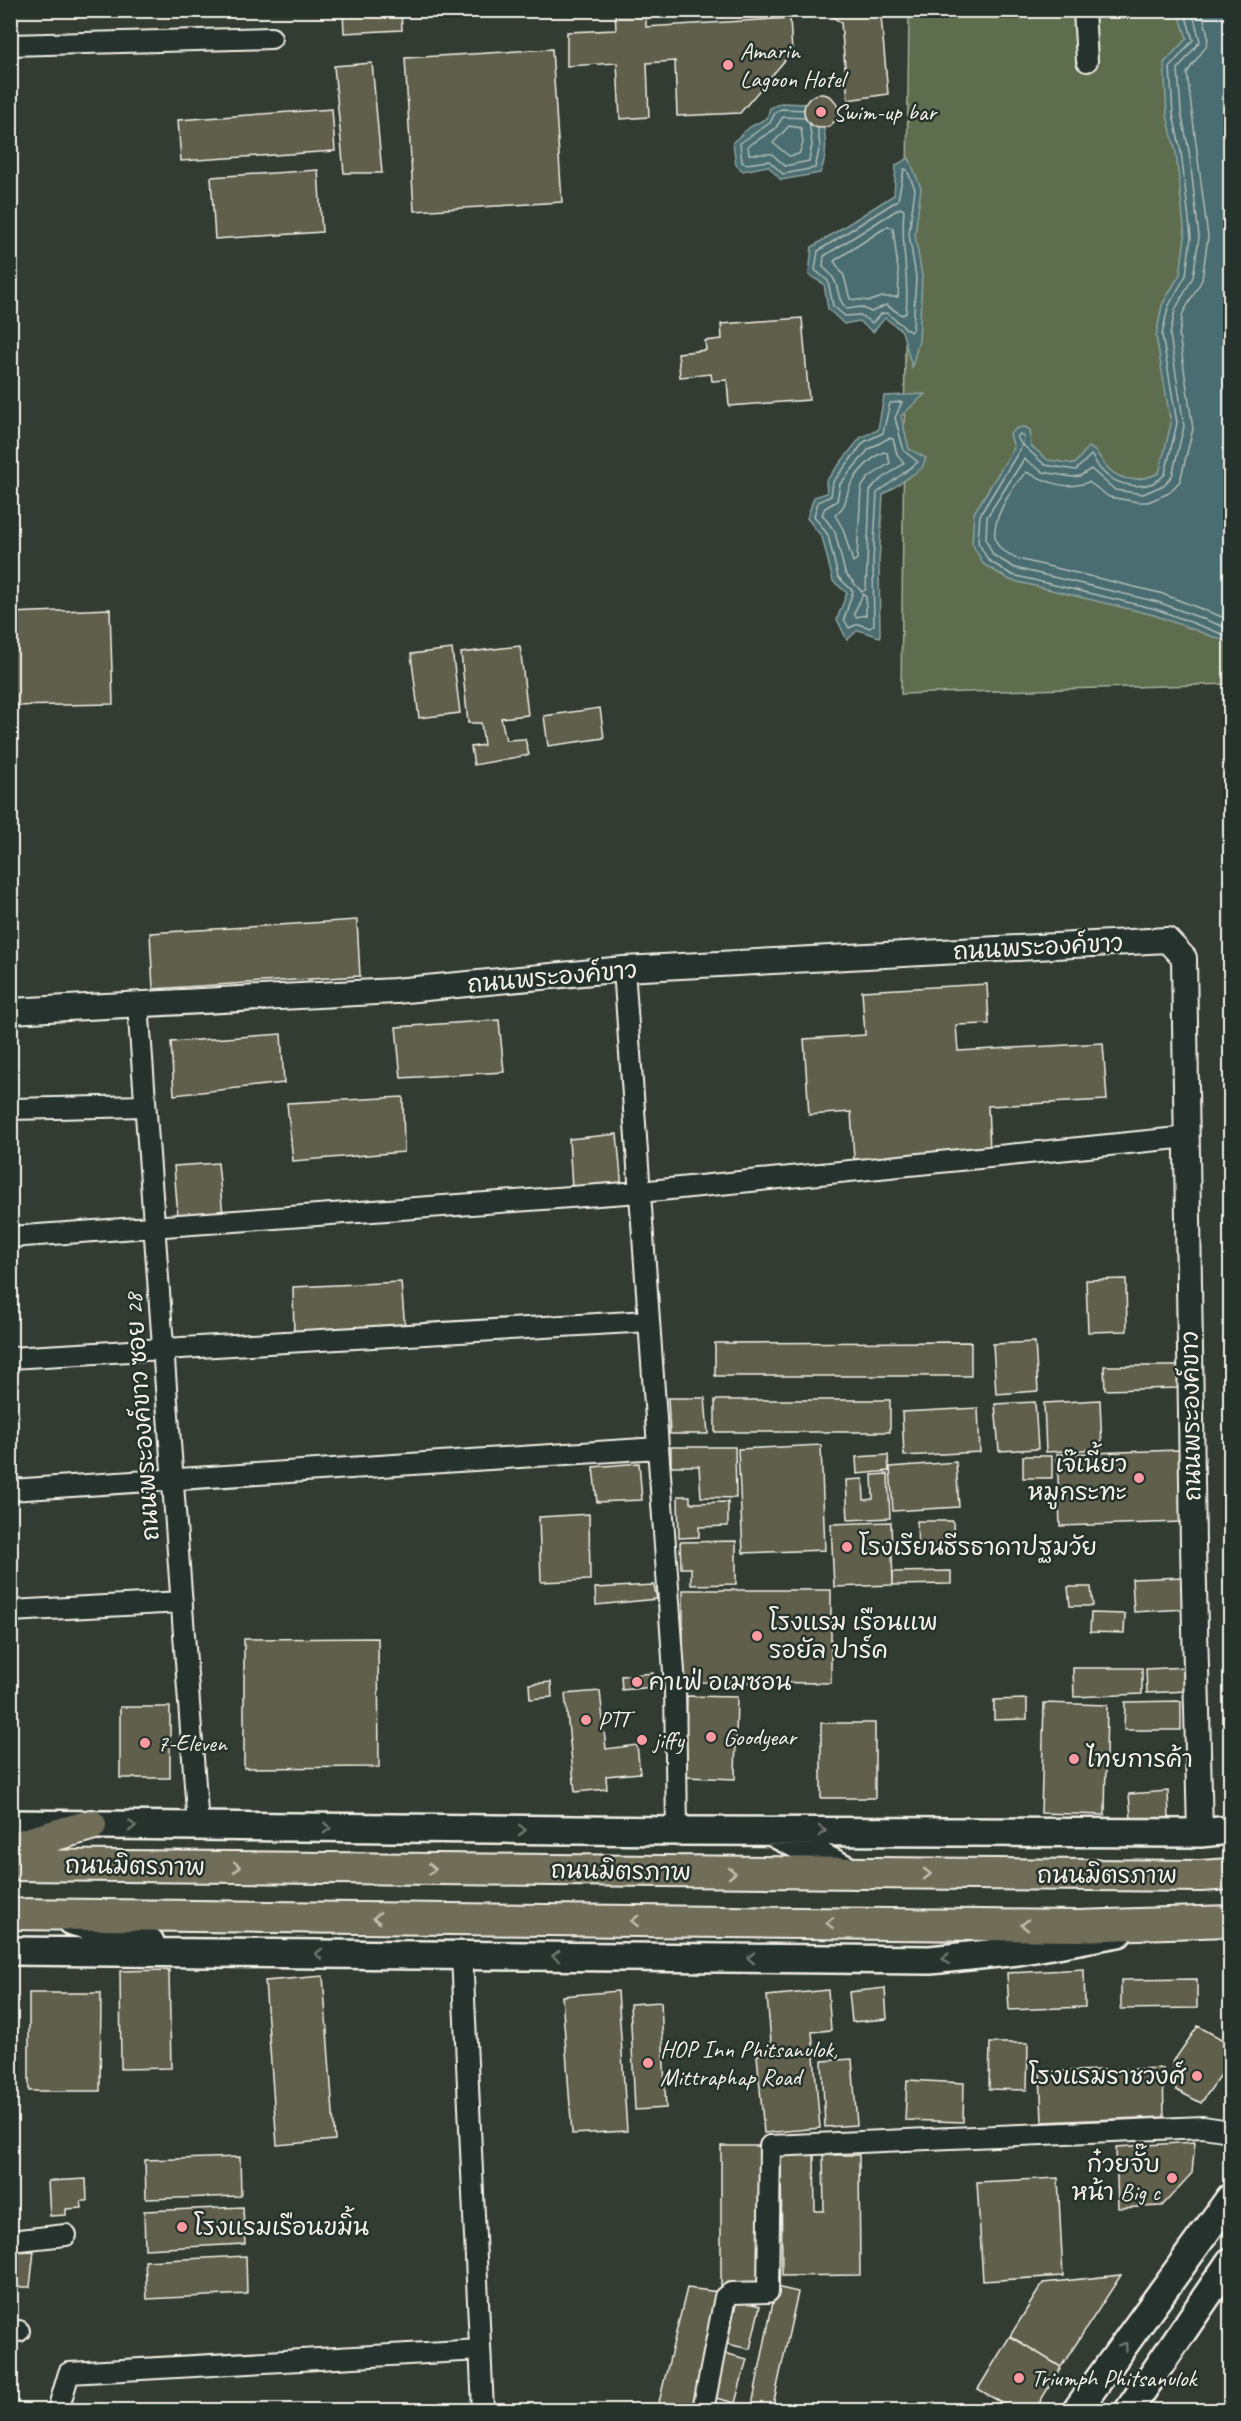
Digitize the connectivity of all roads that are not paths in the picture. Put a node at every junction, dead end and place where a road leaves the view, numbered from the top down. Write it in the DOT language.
graph roads {
  1 [pos="1084,10"];
  2 [pos="271,38"];
  3 [pos="10,45"];
  4 [pos="1087,61"];
  5 [pos="624,969"];
  6 [pos="138,1004"];
  7 [pos="10,1011"];
  8 [pos="145,1106"];
  9 [pos="10,1109"];
  10 [pos="1188,1137"];
  11 [pos="640,1192"];
  12 [pos="154,1226"];
  13 [pos="10,1237"];
  14 [pos="649,1321"];
  15 [pos="163,1348"];
  16 [pos="10,1358"];
  17 [pos="658,1448"];
  18 [pos="173,1480"];
  19 [pos="10,1490"];
  20 [pos="182,1602"];
  21 [pos="10,1611"];
  22 [pos="10,1824"];
  23 [pos="91,1825"];
  24 [pos="198,1826"];
  25 [pos="1230,1830"];
  26 [pos="677,1831"];
  27 [pos="770,1831"];
  28 [pos="1200,1833"];
  29 [pos="10,1848"];
  30 [pos="10,1865"];
  31 [pos="855,1874"];
  32 [pos="1230,1874"];
  33 [pos="10,1914"];
  34 [pos="49,1914"];
  35 [pos="1230,1921"];
  36 [pos="1148,1924"];
  37 [pos="10,1951"];
  38 [pos="189,1952"];
  39 [pos="462,1955"];
  40 [pos="1230,2131"];
  41 [pos="1230,2198"];
  42 [pos="66,2235"];
  43 [pos="10,2241"];
  44 [pos="1230,2262"];
  45 [pos="1173,2277"];
  46 [pos="1203,2301"];
  47 [pos="480,2350"];
  48 [pos="58,2410"];
  49 [pos="483,2410"];
  50 [pos="703,2410"];
  51 [pos="1077,2410"];
  52 [pos="1129,2410"];
  1 -- 4 [label="street"];
  2 -- 3 [label="street"];
  5 -- 6 [label="street, ถนนพระองค์ขาว"];
  5 -- 10 [label="street, ถนนพระองค์ขาว"];
  5 -- 11 [label="street"];
  6 -- 7 [label="street, ถนนพระองค์ขาว"];
  6 -- 8 [label="street, ถนนพระองค์ขาว ซอย 28"];
  8 -- 9 [label="street"];
  8 -- 12 [label="street, ถนนพระองค์ขาว ซอย 28"];
  10 -- 11 [label="street"];
  10 -- 28 [label="street, ถนนพระองค์ขาว"];
  11 -- 12 [label="street"];
  11 -- 14 [label="street"];
  12 -- 13 [label="street"];
  12 -- 15 [label="street, ถนนพระองค์ขาว ซอย 28"];
  14 -- 15 [label="street"];
  14 -- 17 [label="street"];
  15 -- 16 [label="street"];
  15 -- 18 [label="street, ถนนพระองค์ขาว ซอย 28"];
  17 -- 18 [label="street"];
  17 -- 26 [label="street"];
  18 -- 19 [label="street"];
  18 -- 20 [label="street, ถนนพระองค์ขาว ซอย 28"];
  20 -- 21 [label="street"];
  20 -- 24 [label="street, ถนนพระองค์ขาว ซอย 28"];
  22 -- 23 [label="main road"];
  23 -- 24 [label="main road, one-way"];
  23 -- 29 [label="main road"];
  24 -- 26 [label="main road, one-way"];
  25 -- 28 [label="main road"];
  26 -- 27 [label="main road"];
  27 -- 28 [label="main road, one-way"];
  27 -- 31 [label="main road"];
  30 -- 31 [label="main road, ถนนมิตรภาพ, one-way"];
  31 -- 32 [label="main road, ถนนมิตรภาพ, one-way"];
  33 -- 34 [label="main road, ถนนมิตรภาพ"];
  36 -- 34 [label="main road, ถนนมิตรภาพ, one-way"];
  34 -- 38 [label="main road"];
  35 -- 36 [label="main road, ถนนมิตรภาพ"];
  36 -- 39 [label="main road, one-way"];
  37 -- 38 [label="main road"];
  39 -- 38 [label="main road, one-way"];
  39 -- 47 [label="street"];
  40 -- 50 [label="street"];
  41 -- 45 [label="main road"];
  42 -- 43 [label="street"];
  44 -- 46 [label="main road"];
  45 -- 46 [label="main road"];
  51 -- 45 [label="main road, one-way"];
  46 -- 52 [label="main road"];
  47 -- 48 [label="street"];
  47 -- 49 [label="street"];
}
